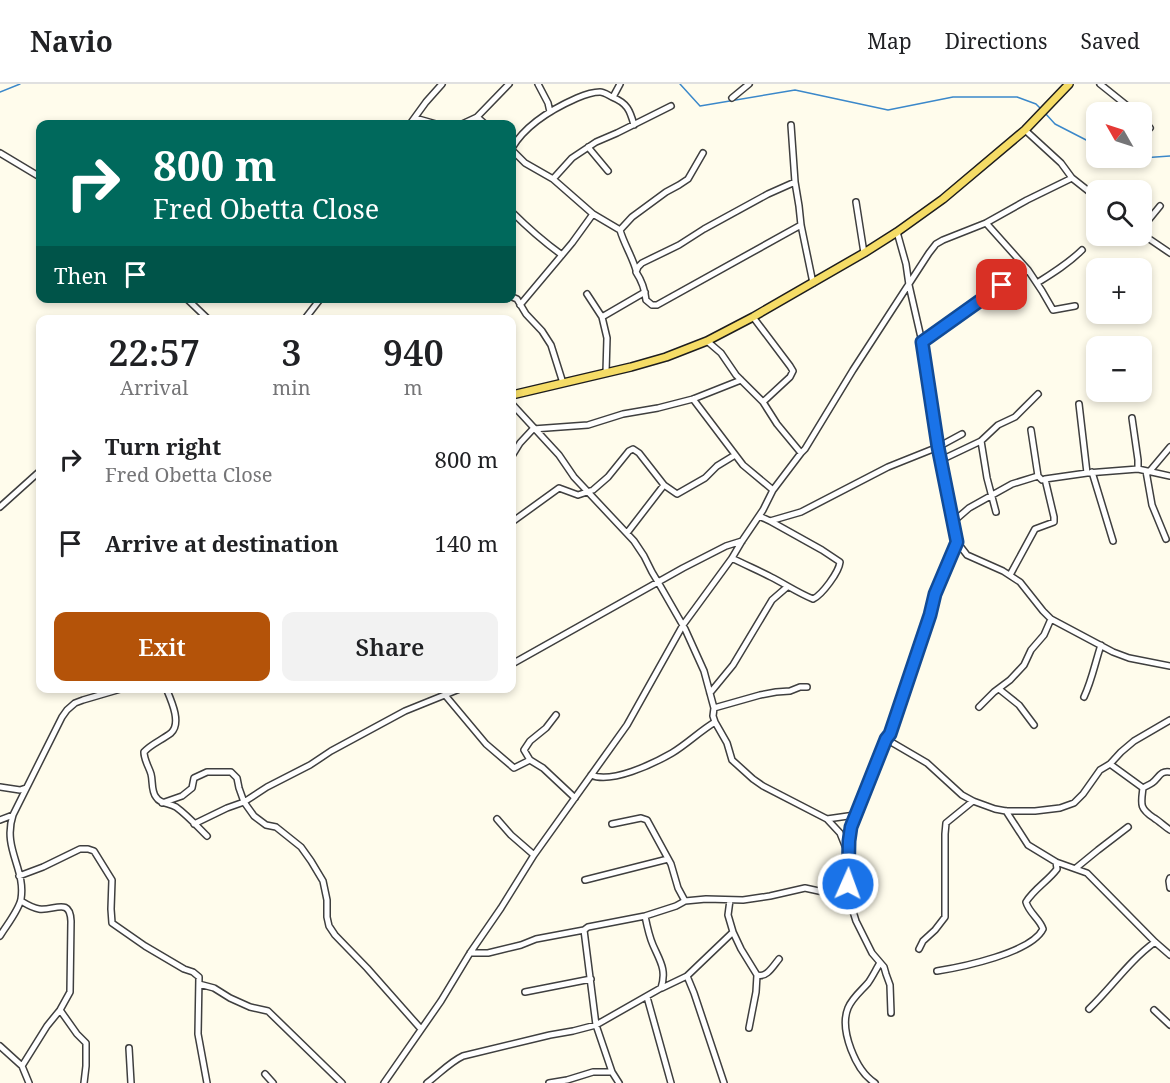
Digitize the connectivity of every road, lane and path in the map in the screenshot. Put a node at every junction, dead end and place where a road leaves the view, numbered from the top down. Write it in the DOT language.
graph roads {
  1 [pos="442,84"];
  2 [pos="508,84"];
  3 [pos="538,84"];
  4 [pos="620,84"];
  5 [pos="749,84"];
  6 [pos="1069,84"];
  7 [pos="1100,84"];
  8 [pos="613,97"];
  9 [pos="732,98"];
  10 [pos="1122,102"];
  11 [pos="670,106"];
  12 [pos="550,111"];
  13 [pos="477,117"];
  14 [pos="415,118"];
  15 [pos="422,120"];
  16 [pos="471,120"];
  17 [pos="480,120"];
  18 [pos="634,125"];
  19 [pos="791,125"];
  20 [pos="1028,127"];
  21 [pos="516,142"];
  22 [pos="588,147"];
  23 [pos="0,153"];
  24 [pos="516,153"];
  25 [pos="703,153"];
  26 [pos="608,171"];
  27 [pos="36,175"];
  28 [pos="1072,178"];
  29 [pos="553,179"];
  30 [pos="795,182"];
  31 [pos="1086,189"];
  32 [pos="856,202"];
  33 [pos="1160,206"];
  34 [pos="594,214"];
  35 [pos="516,216"];
  36 [pos="1152,216"];
  37 [pos="986,223"];
  38 [pos="801,225"];
  39 [pos="620,230"];
  40 [pos="897,232"];
  41 [pos="1152,241"];
  42 [pos="1083,250"];
  43 [pos="864,253"];
  44 [pos="1170,253"];
  45 [pos="562,255"];
  46 [pos="1028,270"];
  47 [pos="636,272"];
  48 [pos="813,283"];
  49 [pos="1037,283"];
  50 [pos="909,285"];
  51 [pos="645,292"];
  52 [pos="587,294"];
  53 [pos="516,299"];
  54 [pos="191,303"];
  55 [pos="317,303"];
  56 [pos="520,305"];
  57 [pos="1075,306"];
  58 [pos="204,315"];
  59 [pos="308,315"];
  60 [pos="602,317"];
  61 [pos="753,317"];
  62 [pos="707,341"];
  63 [pos="922,342"];
  64 [pos="606,372"];
  65 [pos="741,380"];
  66 [pos="563,383"];
  67 [pos="516,394"];
  68 [pos="1038,394"];
  69 [pos="693,399"];
  70 [pos="763,402"];
  71 [pos="1079,404"];
  72 [pos="516,409"];
  73 [pos="1132,418"];
  74 [pos="533,429"];
  75 [pos="1030,430"];
  76 [pos="962,434"];
  77 [pos="981,441"];
  78 [pos="938,447"];
  79 [pos="1170,447"];
  80 [pos="516,450"];
  81 [pos="801,453"];
  82 [pos="735,454"];
  83 [pos="941,460"];
  84 [pos="1138,469"];
  85 [pos="1148,471"];
  86 [pos="1089,472"];
  87 [pos="36,475"];
  88 [pos="1038,476"];
  89 [pos="1170,476"];
  90 [pos="1045,479"];
  91 [pos="664,485"];
  92 [pos="773,490"];
  93 [pos="587,491"];
  94 [pos="991,495"];
  95 [pos="0,507"];
  96 [pos="996,512"];
  97 [pos="759,516"];
  98 [pos="516,519"];
  99 [pos="770,521"];
  100 [pos="954,521"];
  101 [pos="627,533"];
  102 [pos="1166,539"];
  103 [pos="742,541"];
  104 [pos="1113,541"];
  105 [pos="957,542"];
  106 [pos="732,558"];
  107 [pos="1010,575"];
  108 [pos="658,582"];
  109 [pos="787,587"];
  110 [pos="1051,619"];
  111 [pos="683,625"];
  112 [pos="1101,645"];
  113 [pos="516,662"];
  114 [pos="1170,666"];
  115 [pos="807,687"];
  116 [pos="999,689"];
  117 [pos="106,693"];
  118 [pos="167,693"];
  119 [pos="450,693"];
  120 [pos="710,693"];
  121 [pos="445,695"];
  122 [pos="1084,697"];
  123 [pos="978,707"];
  124 [pos="714,708"];
  125 [pos="556,715"];
  126 [pos="1170,720"];
  127 [pos="715,722"];
  128 [pos="1034,725"];
  129 [pos="886,739"];
  130 [pos="530,760"];
  131 [pos="1110,764"];
  132 [pos="1170,772"];
  133 [pos="591,775"];
  134 [pos="0,787"];
  135 [pos="26,788"];
  136 [pos="1143,788"];
  137 [pos="574,798"];
  138 [pos="973,801"];
  139 [pos="244,802"];
  140 [pos="162,803"];
  141 [pos="1006,811"];
  142 [pos="13,815"];
  143 [pos="855,815"];
  144 [pos="497,819"];
  145 [pos="827,819"];
  146 [pos="0,820"];
  147 [pos="194,824"];
  148 [pos="612,824"];
  149 [pos="1128,827"];
  150 [pos="1170,830"];
  151 [pos="207,836"];
  152 [pos="534,855"];
  153 [pos="849,856"];
  154 [pos="668,859"];
  155 [pos="1056,862"];
  156 [pos="1076,868"];
  157 [pos="19,876"];
  158 [pos="1170,878"];
  159 [pos="585,880"];
  160 [pos="1170,888"];
  161 [pos="848,892"];
  162 [pos="730,900"];
  163 [pos="21,901"];
  164 [pos="685,901"];
  165 [pos="645,916"];
  166 [pos="584,930"];
  167 [pos="733,932"];
  168 [pos="0,936"];
  169 [pos="1155,942"];
  170 [pos="919,949"];
  171 [pos="470,953"];
  172 [pos="1170,955"];
  173 [pos="779,959"];
  174 [pos="880,963"];
  175 [pos="937,971"];
  176 [pos="757,975"];
  177 [pos="687,976"];
  178 [pos="591,979"];
  179 [pos="199,984"];
  180 [pos="661,988"];
  181 [pos="525,992"];
  182 [pos="647,997"];
  183 [pos="1089,1009"];
  184 [pos="60,1010"];
  185 [pos="1154,1010"];
  186 [pos="891,1013"];
  187 [pos="596,1025"];
  188 [pos="1170,1025"];
  189 [pos="749,1028"];
  190 [pos="421,1029"];
  191 [pos="0,1046"];
  192 [pos="129,1048"];
  193 [pos="22,1066"];
  194 [pos="612,1072"];
  195 [pos="265,1074"];
  196 [pos="567,1082"];
  197 [pos="29,1083"];
  198 [pos="84,1083"];
  199 [pos="130,1083"];
  200 [pos="207,1083"];
  201 [pos="273,1083"];
  202 [pos="342,1083"];
  203 [pos="384,1083"];
  204 [pos="427,1083"];
  205 [pos="549,1083"];
  206 [pos="619,1083"];
  207 [pos="671,1083"];
  208 [pos="724,1083"];
  209 [pos="875,1083"];
  1 -- 14 [label="street"];
  2 -- 13 [label="street"];
  3 -- 12 [label="street"];
  4 -- 8 [label="street"];
  5 -- 9 [label="street"];
  6 -- 20 [label="main road"];
  7 -- 10 [label="street"];
  8 -- 12 [label="street"];
  8 -- 18 [label="street"];
  11 -- 18 [label="street"];
  12 -- 21 [label="street"];
  13 -- 16 [label="street"];
  13 -- 17 [label="street"];
  14 -- 15 [label="street"];
  18 -- 22 [label="street"];
  19 -- 30 [label="street"];
  20 -- 28 [label="street"];
  20 -- 40 [label="main road"];
  22 -- 26 [label="street"];
  22 -- 29 [label="street"];
  23 -- 27 [label="street"];
  24 -- 29 [label="street"];
  25 -- 39 [label="street"];
  28 -- 31 [label="street"];
  28 -- 37 [label="street"];
  29 -- 34 [label="street"];
  30 -- 38 [label="street"];
  30 -- 47 [label="street"];
  32 -- 43 [label="street"];
  33 -- 36 [label="street"];
  34 -- 39 [label="street"];
  34 -- 45 [label="street"];
  35 -- 45 [label="street"];
  37 -- 46 [label="street"];
  37 -- 50 [label="street"];
  38 -- 48 [label="street"];
  38 -- 51 [label="street"];
  39 -- 47 [label="street"];
  40 -- 43 [label="main road"];
  40 -- 50 [label="street"];
  41 -- 44 [label="street"];
  42 -- 49 [label="street"];
  43 -- 48 [label="main road"];
  45 -- 56 [label="street"];
  46 -- 49 [label="street"];
  46 -- 63 [label="street"];
  47 -- 51 [label="street"];
  48 -- 61 [label="main road"];
  49 -- 57 [label="street"];
  50 -- 63 [label="street"];
  50 -- 81 [label="street"];
  51 -- 60 [label="street"];
  52 -- 60 [label="street"];
  53 -- 56 [label="street"];
  54 -- 58 [label="street"];
  55 -- 59 [label="street"];
  56 -- 66 [label="street"];
  60 -- 64 [label="street"];
  61 -- 62 [label="main road"];
  61 -- 70 [label="street"];
  62 -- 64 [label="main road"];
  62 -- 65 [label="street"];
  63 -- 78 [label="street"];
  64 -- 66 [label="main road"];
  65 -- 69 [label="street"];
  65 -- 70 [label="street"];
  66 -- 67 [label="main road"];
  68 -- 77 [label="street"];
  69 -- 74 [label="street"];
  69 -- 82 [label="street"];
  70 -- 81 [label="street"];
  71 -- 86 [label="street"];
  72 -- 74 [label="street"];
  73 -- 84 [label="street"];
  74 -- 80 [label="street"];
  74 -- 93 [label="street"];
  75 -- 88 [label="street"];
  76 -- 78 [label="street"];
  77 -- 83 [label="street"];
  77 -- 94 [label="street"];
  78 -- 83 [label="street"];
  78 -- 99 [label="street"];
  79 -- 85 [label="street"];
  81 -- 92 [label="street"];
  82 -- 91 [label="street"];
  82 -- 92 [label="street"];
  83 -- 100 [label="street"];
  84 -- 85 [label="street"];
  84 -- 86 [label="street"];
  85 -- 89 [label="street"];
  85 -- 102 [label="street"];
  86 -- 90 [label="street"];
  86 -- 104 [label="street"];
  87 -- 95 [label="street"];
  88 -- 90 [label="street"];
  88 -- 94 [label="street"];
  90 -- 107 [label="street"];
  91 -- 93 [label="street"];
  91 -- 101 [label="street"];
  92 -- 97 [label="street"];
  93 -- 98 [label="street"];
  93 -- 101 [label="street"];
  94 -- 96 [label="street"];
  94 -- 100 [label="street"];
  97 -- 99 [label="street"];
  97 -- 103 [label="street"];
  99 -- 109 [label="street"];
  100 -- 105 [label="street"];
  101 -- 108 [label="street"];
  103 -- 106 [label="street"];
  103 -- 108 [label="street"];
  105 -- 107 [label="street"];
  105 -- 129 [label="street"];
  106 -- 109 [label="street"];
  106 -- 111 [label="street"];
  107 -- 110 [label="street"];
  108 -- 111 [label="street"];
  108 -- 113 [label="street"];
  109 -- 120 [label="street"];
  110 -- 112 [label="street"];
  110 -- 116 [label="street"];
  111 -- 120 [label="street"];
  111 -- 133 [label="street"];
  112 -- 114 [label="street"];
  112 -- 122 [label="street"];
  115 -- 124 [label="street"];
  116 -- 123 [label="street"];
  116 -- 128 [label="street"];
  117 -- 135 [label="street"];
  118 -- 140 [label="street"];
  119 -- 121 [label="street"];
  120 -- 124 [label="street"];
  121 -- 130 [label="street"];
  121 -- 139 [label="street"];
  124 -- 127 [label="street"];
  125 -- 130 [label="street"];
  126 -- 131 [label="street"];
  127 -- 133 [label="street"];
  127 -- 145 [label="street"];
  129 -- 138 [label="street"];
  129 -- 143 [label="street"];
  130 -- 137 [label="street"];
  131 -- 136 [label="street"];
  131 -- 141 [label="street"];
  132 -- 136 [label="street"];
  133 -- 137 [label="street"];
  134 -- 135 [label="street"];
  135 -- 142 [label="street"];
  136 -- 150 [label="street"];
  137 -- 152 [label="street"];
  138 -- 141 [label="street"];
  138 -- 170 [label="street"];
  139 -- 140 [label="street"];
  139 -- 147 [label="street"];
  139 -- 190 [label="street"];
  140 -- 147 [label="street"];
  141 -- 155 [label="street"];
  142 -- 146 [label="street"];
  142 -- 157 [label="street"];
  143 -- 145 [label="street"];
  143 -- 153 [label="street"];
  144 -- 152 [label="street"];
  145 -- 153 [label="street"];
  147 -- 151 [label="street"];
  148 -- 154 [label="street"];
  149 -- 156 [label="street"];
  152 -- 171 [label="street"];
  153 -- 161 [label="street"];
  154 -- 159 [label="street"];
  154 -- 164 [label="street"];
  155 -- 156 [label="street"];
  155 -- 175 [label="street"];
  156 -- 169 [label="street"];
  157 -- 163 [label="street"];
  157 -- 179 [label="street"];
  158 -- 160 [label="street"];
  161 -- 162 [label="street"];
  161 -- 174 [label="street"];
  162 -- 164 [label="street"];
  162 -- 167 [label="street"];
  163 -- 168 [label="street"];
  163 -- 184 [label="street"];
  164 -- 165 [label="street"];
  165 -- 166 [label="street"];
  165 -- 180 [label="street"];
  166 -- 171 [label="street"];
  166 -- 178 [label="street"];
  167 -- 176 [label="street"];
  167 -- 177 [label="street"];
  169 -- 172 [label="street"];
  169 -- 183 [label="street"];
  171 -- 190 [label="street"];
  173 -- 176 [label="street"];
  174 -- 186 [label="street"];
  174 -- 209 [label="street"];
  176 -- 189 [label="street"];
  177 -- 180 [label="street"];
  177 -- 208 [label="street"];
  178 -- 181 [label="street"];
  178 -- 187 [label="street"];
  179 -- 200 [label="street"];
  179 -- 202 [label="street"];
  180 -- 182 [label="street"];
  182 -- 187 [label="street"];
  182 -- 207 [label="street"];
  184 -- 193 [label="street"];
  184 -- 198 [label="street"];
  185 -- 188 [label="street"];
  187 -- 194 [label="street"];
  187 -- 204 [label="street"];
  190 -- 203 [label="street"];
  191 -- 193 [label="street"];
  192 -- 199 [label="street"];
  193 -- 197 [label="street"];
  194 -- 196 [label="street"];
  194 -- 206 [label="street"];
  195 -- 201 [label="street"];
  196 -- 205 [label="street"];
}
